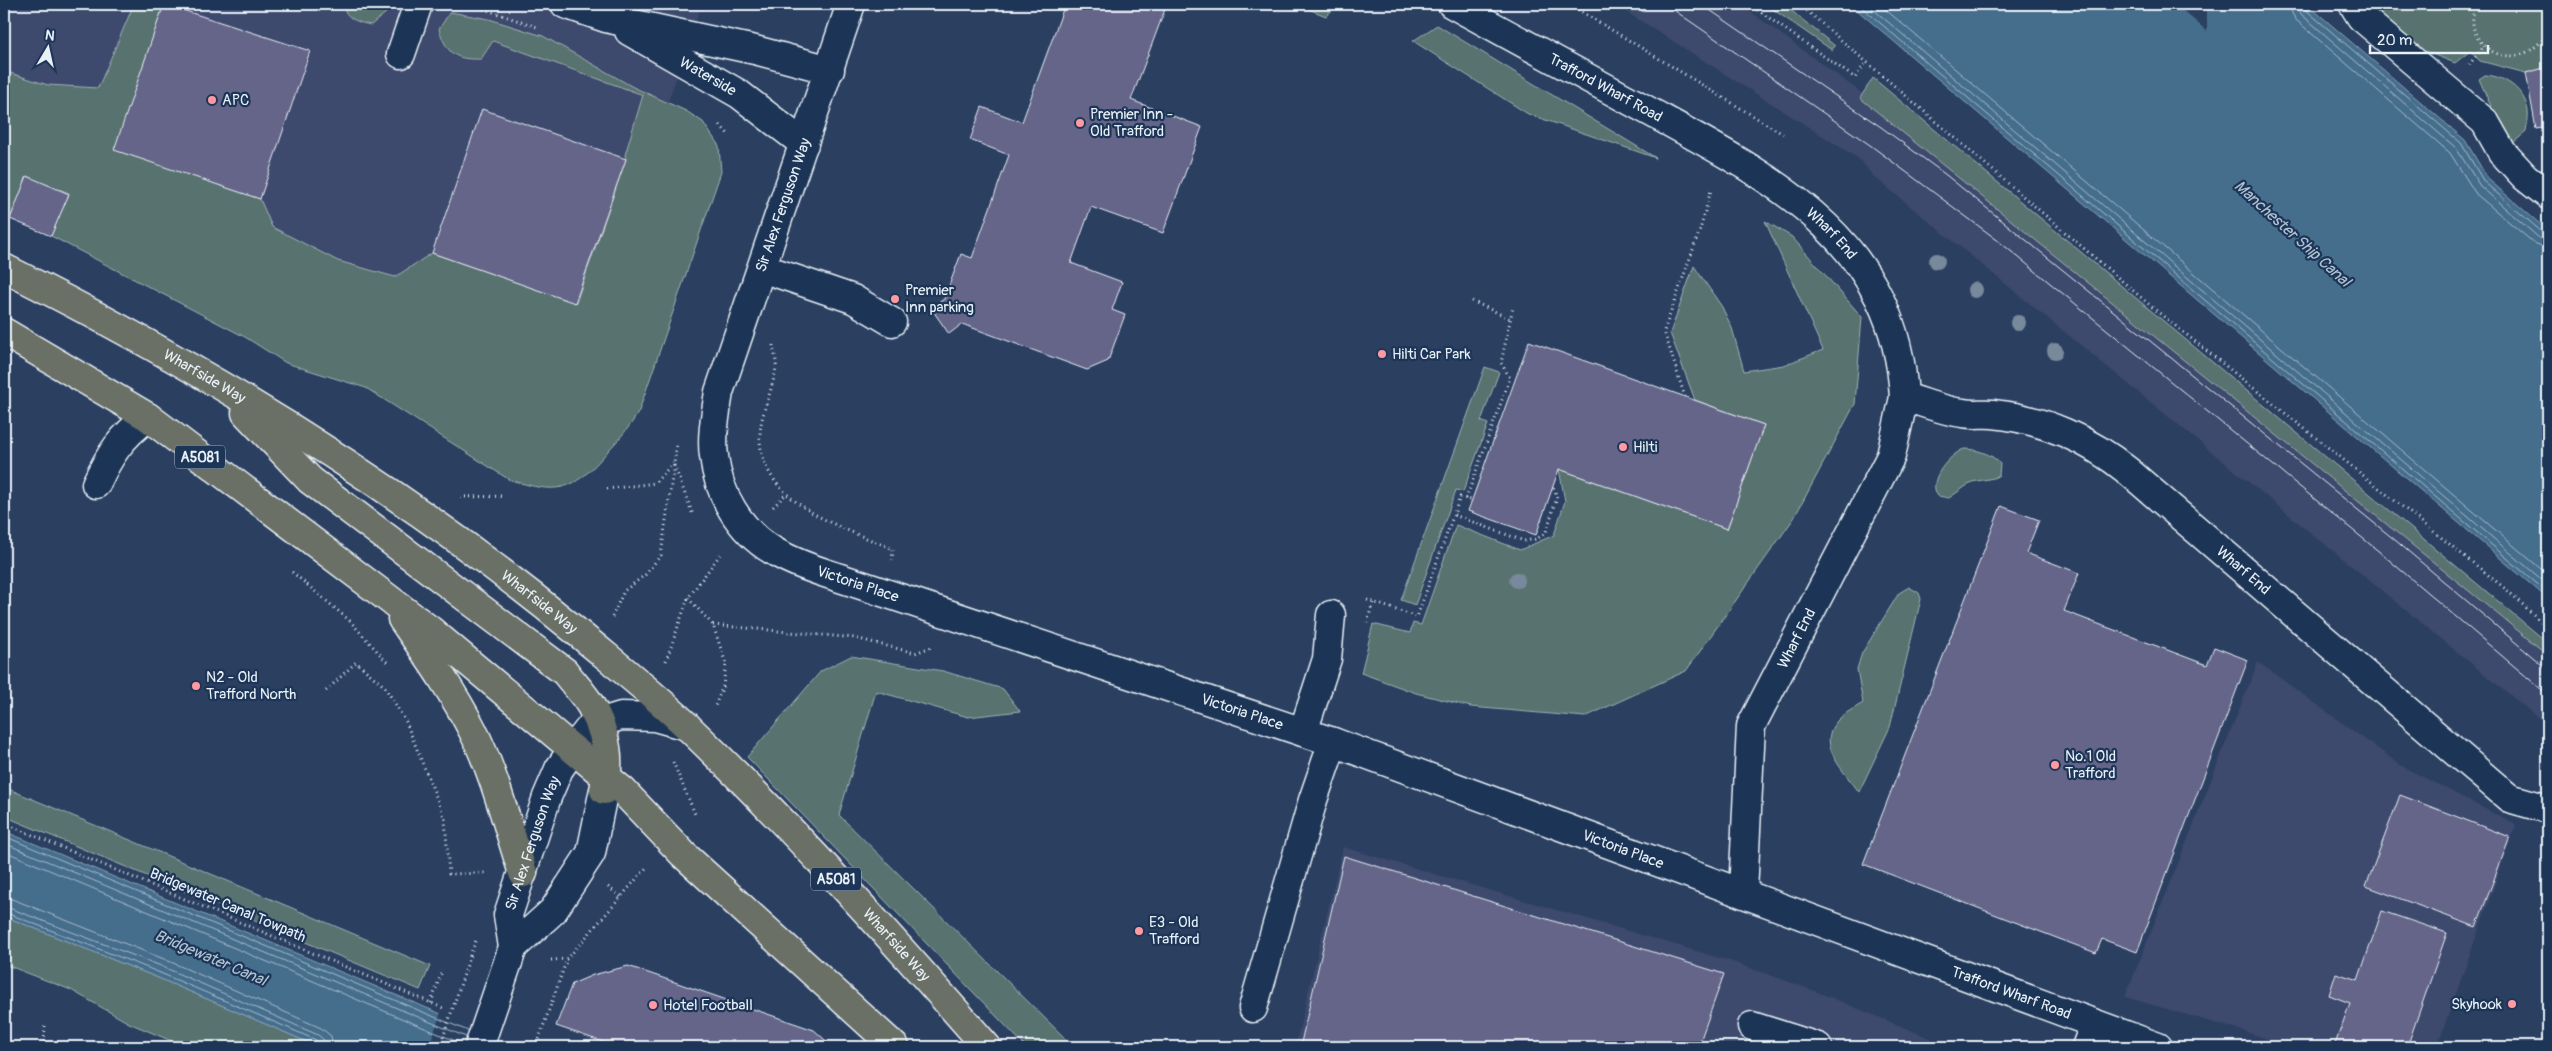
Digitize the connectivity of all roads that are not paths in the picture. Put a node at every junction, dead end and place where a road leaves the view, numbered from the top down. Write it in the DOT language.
graph roads {
  1 [pos="418,4"];
  2 [pos="565,4"];
  3 [pos="851,4"];
  4 [pos="1452,4"];
  5 [pos="2353,4"];
  6 [pos="606,18"];
  7 [pos="401,54"];
  8 [pos="830,70"];
  9 [pos="804,144"];
  10 [pos="1759,173"];
  11 [pos="2548,195"];
  12 [pos="4,268"];
  13 [pos="762,268"];
  14 [pos="892,322"];
  15 [pos="4,332"];
  16 [pos="217,383"];
  17 [pos="1904,397"];
  18 [pos="717,407"];
  19 [pos="148,417"];
  20 [pos="96,484"];
  21 [pos="386,598"];
  22 [pos="1331,615"];
  23 [pos="598,723"];
  24 [pos="691,730"];
  25 [pos="1303,732"];
  26 [pos="1333,742"];
  27 [pos="573,749"];
  28 [pos="605,786"];
  29 [pos="2548,809"];
  30 [pos="523,873"];
  31 [pos="1743,893"];
  32 [pos="1864,937"];
  33 [pos="510,955"];
  34 [pos="1253,1008"];
  35 [pos="1752,1026"];
  36 [pos="2090,1036"];
  37 [pos="983,1042"];
  38 [pos="479,1047"];
  39 [pos="894,1047"];
  40 [pos="1818,1047"];
  41 [pos="2158,1047"];
  1 -- 7 [label="street"];
  2 -- 6 [label="street, Waterside"];
  3 -- 8 [label="street, Sir Alex Ferguson Way"];
  4 -- 10 [label="street, Trafford Wharf Road"];
  5 -- 11 [label="street"];
  6 -- 8 [label="street, Waterside"];
  6 -- 9 [label="street, Waterside"];
  8 -- 9 [label="street, Sir Alex Ferguson Way"];
  9 -- 13 [label="street, Sir Alex Ferguson Way"];
  10 -- 17 [label="street, Wharf End"];
  12 -- 16 [label="highway, Wharfside Way / A5081"];
  13 -- 14 [label="street"];
  13 -- 18 [label="street, Sir Alex Ferguson Way"];
  15 -- 19 [label="highway, A5081"];
  16 -- 23 [label="highway"];
  16 -- 24 [label="highway, Wharfside Way / A5081"];
  17 -- 29 [label="street, Wharf End"];
  17 -- 31 [label="street, Wharf End"];
  18 -- 25 [label="street, Victoria Place"];
  19 -- 20 [label="street"];
  19 -- 21 [label="highway, A5081"];
  21 -- 27 [label="highway, A5081"];
  21 -- 30 [label="highway"];
  22 -- 25 [label="street"];
  23 -- 24 [label="street, Sir Alex Ferguson Way"];
  23 -- 27 [label="street, Sir Alex Ferguson Way"];
  23 -- 28 [label="highway"];
  24 -- 37 [label="highway, Wharfside Way / A5081"];
  25 -- 26 [label="street, Victoria Place"];
  26 -- 31 [label="street, Victoria Place"];
  26 -- 34 [label="street"];
  27 -- 28 [label="highway, A5081"];
  27 -- 30 [label="street, Sir Alex Ferguson Way"];
  28 -- 33 [label="street, Sir Alex Ferguson Way"];
  28 -- 39 [label="highway, A5081"];
  30 -- 33 [label="street, Sir Alex Ferguson Way"];
  31 -- 32 [label="street, Victoria Place"];
  32 -- 36 [label="street, Trafford Wharf Road"];
  33 -- 38 [label="street, bridge"];
  35 -- 40 [label="street"];
  36 -- 41 [label="street, Trafford Wharf Road"];
}
